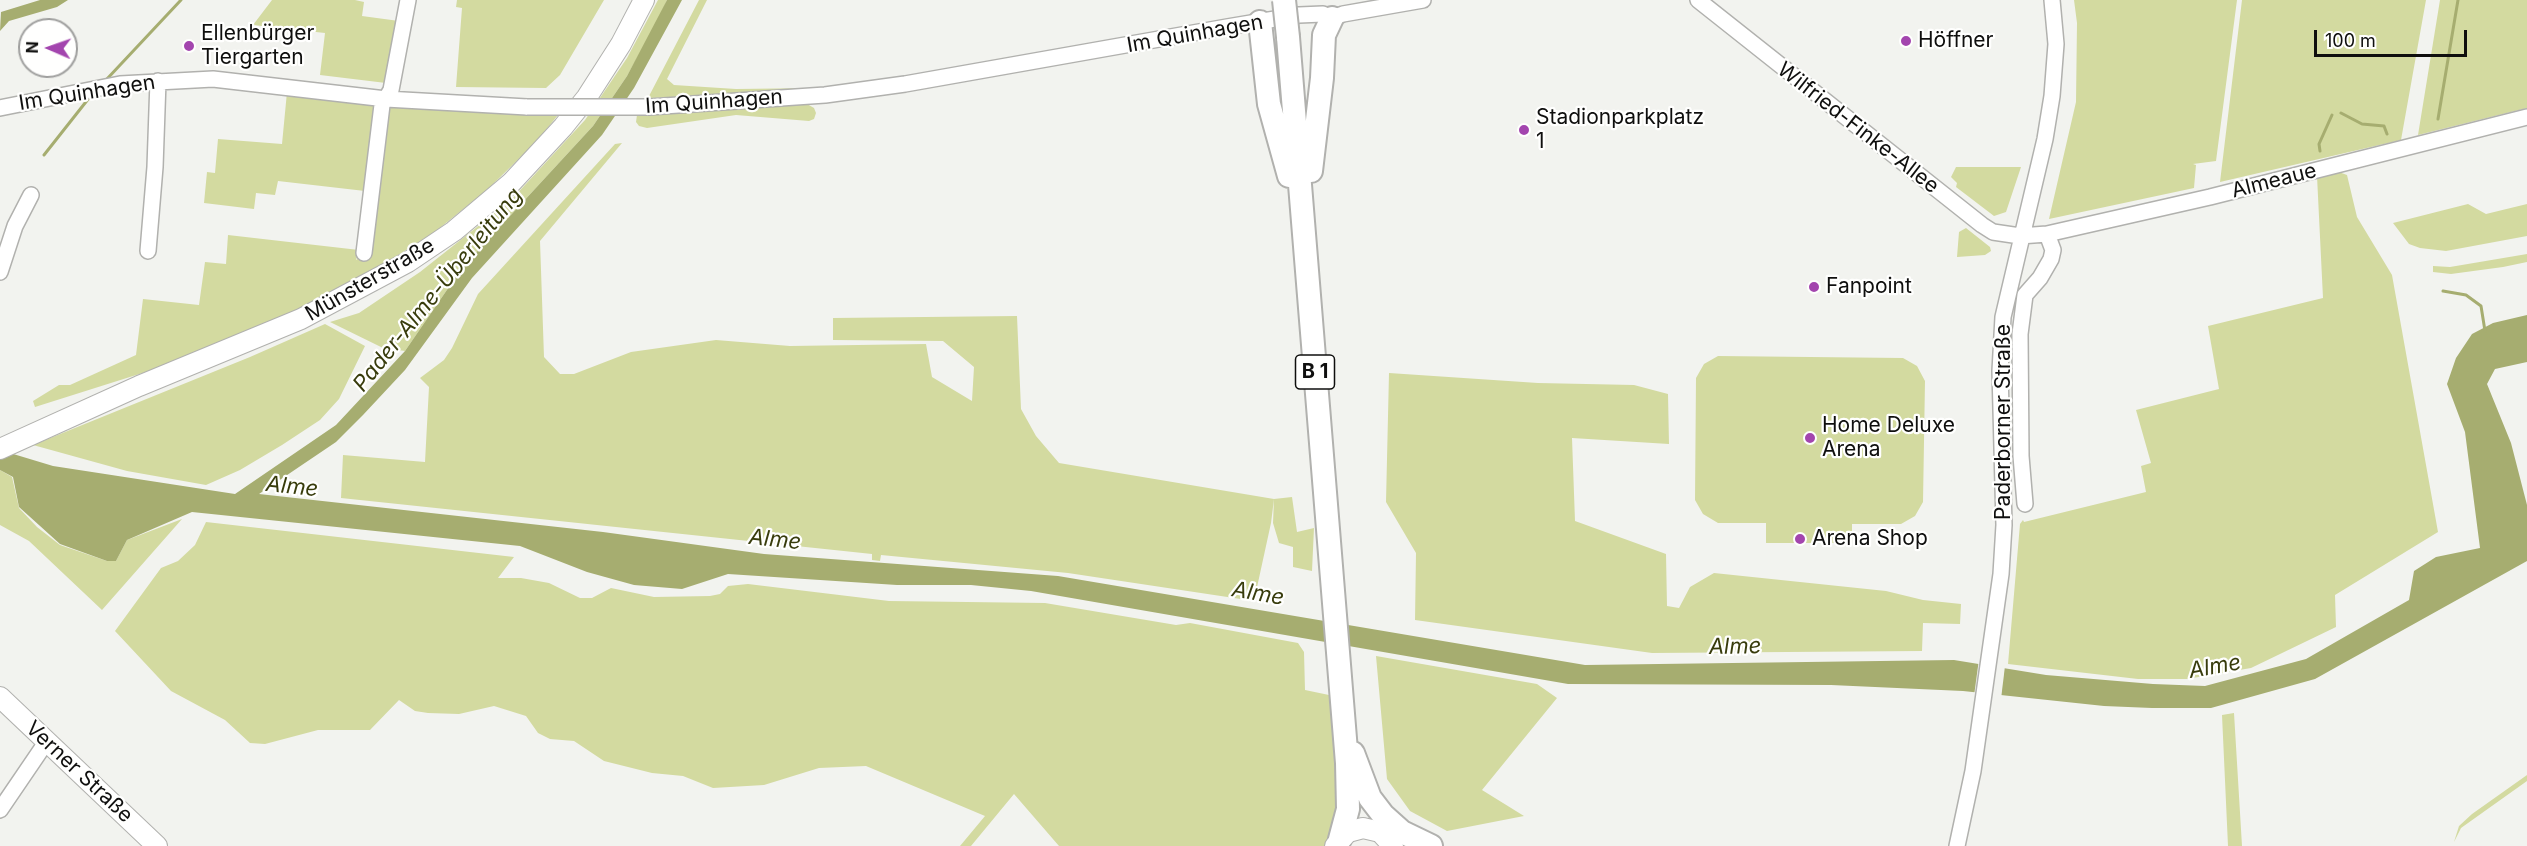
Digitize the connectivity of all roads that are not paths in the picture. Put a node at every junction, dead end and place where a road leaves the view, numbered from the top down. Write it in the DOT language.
graph roads {
  1 [pos="408,0"];
  2 [pos="644,0"];
  3 [pos="1284,0"];
  4 [pos="1423,0"];
  5 [pos="2052,0"];
  6 [pos="1701,1"];
  7 [pos="1332,18"];
  8 [pos="1260,22"];
  9 [pos="158,81"];
  10 [pos="386,99"];
  11 [pos="0,108"];
  12 [pos="2527,117"];
  13 [pos="31,195"];
  14 [pos="0,220"];
  15 [pos="15,226"];
  16 [pos="2047,234"];
  17 [pos="2020,236"];
  18 [pos="1306,250"];
  19 [pos="148,251"];
  20 [pos="364,253"];
  21 [pos="0,272"];
  22 [pos="58,416"];
  23 [pos="0,435"];
  24 [pos="0,449"];
  25 [pos="2025,504"];
  26 [pos="0,697"];
  27 [pos="1344,728"];
  28 [pos="46,741"];
  29 [pos="1347,763"];
  30 [pos="0,810"];
  31 [pos="1389,841"];
  32 [pos="1338,843"];
  33 [pos="157,846"];
  34 [pos="1431,846"];
  35 [pos="1957,846"];
  1 -- 10 [label="street"];
  2 -- 22 [label="main road, Münsterstraße"];
  3 -- 18 [label="highway, B 1, bridge"];
  4 -- 7 [label="street, Im Quinhagen"];
  5 -- 17 [label="street, Paderborner Straße"];
  6 -- 17 [label="street, Wilfried-Finke-Allee"];
  7 -- 8 [label="street, Im Quinhagen"];
  7 -- 18 [label="highway"];
  8 -- 10 [label="street, Im Quinhagen, bridge"];
  8 -- 18 [label="highway, B 1"];
  9 -- 10 [label="street, Im Quinhagen"];
  9 -- 11 [label="street, Im Quinhagen"];
  9 -- 19 [label="street"];
  10 -- 20 [label="street"];
  12 -- 16 [label="street, Almeaue"];
  13 -- 15 [label="street"];
  14 -- 15 [label="street"];
  15 -- 21 [label="street"];
  16 -- 17 [label="street, Almeaue"];
  16 -- 25 [label="street, Paderborner Straße"];
  17 -- 35 [label="street, Paderborner Straße"];
  18 -- 27 [label="highway, B 1"];
  22 -- 23 [label="main road, Münsterstraße"];
  22 -- 24 [label="main road, Münsterstraße"];
  26 -- 28 [label="main road, Verner Straße"];
  27 -- 29 [label="highway, B 1"];
  27 -- 34 [label="highway"];
  28 -- 30 [label="street"];
  28 -- 33 [label="main road, Verner Straße"];
  29 -- 31 [label="highway, B 1"];
  29 -- 32 [label="highway, B 1"];
  31 -- 32 [label="main road, B 1"];
}
